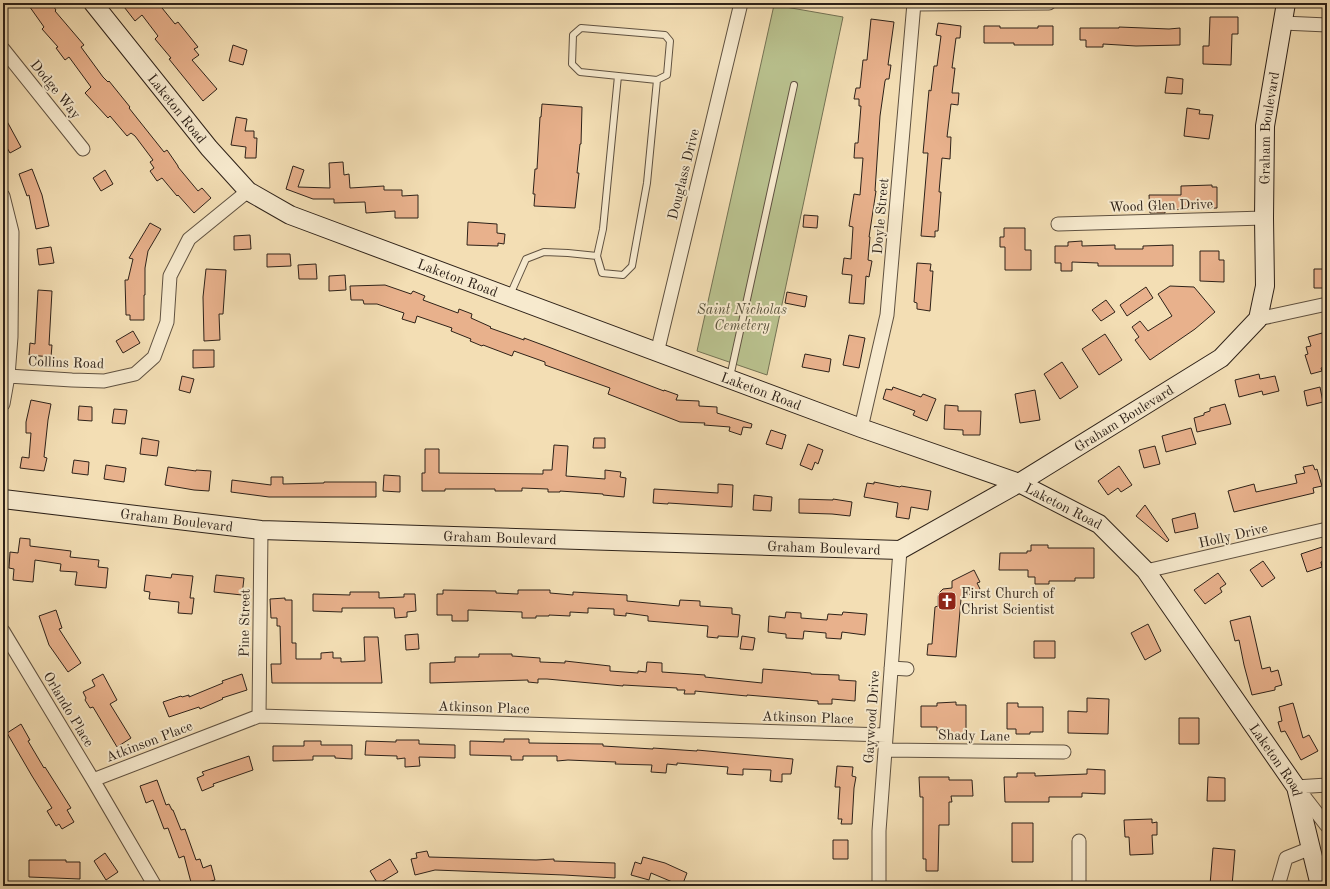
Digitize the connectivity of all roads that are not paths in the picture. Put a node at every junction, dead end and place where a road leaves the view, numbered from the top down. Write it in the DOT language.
graph roads {
  1 [pos="93,3"];
  2 [pos="741,3"];
  3 [pos="914,3"];
  4 [pos="1049,3"];
  5 [pos="1286,3"];
  6 [pos="1283,23"];
  7 [pos="1327,25"];
  8 [pos="3,49"];
  9 [pos="618,76"];
  10 [pos="657,80"];
  11 [pos="794,85"];
  12 [pos="83,149"];
  13 [pos="248,191"];
  14 [pos="3,196"];
  15 [pos="1264,218"];
  16 [pos="1058,224"];
  17 [pos="596,256"];
  18 [pos="509,297"];
  19 [pos="1327,304"];
  20 [pos="1258,319"];
  21 [pos="656,352"];
  22 [pos="8,376"];
  23 [pos="729,380"];
  24 [pos="3,404"];
  25 [pos="861,428"];
  26 [pos="1020,482"];
  27 [pos="3,499"];
  28 [pos="1327,529"];
  29 [pos="261,530"];
  30 [pos="900,550"];
  31 [pos="1146,571"];
  32 [pos="3,631"];
  33 [pos="891,668"];
  34 [pos="907,669"];
  35 [pos="259,716"];
  36 [pos="886,735"];
  37 [pos="885,750"];
  38 [pos="1064,752"];
  39 [pos="93,780"];
  40 [pos="1327,785"];
  41 [pos="1296,787"];
  42 [pos="1327,826"];
  43 [pos="1079,841"];
  44 [pos="1311,848"];
  45 [pos="154,886"];
  46 [pos="879,886"];
  47 [pos="1079,886"];
  48 [pos="1278,886"];
  49 [pos="1320,886"];
  1 -- 13 [label="street, Laketon Road"];
  2 -- 21 [label="street, Douglass Drive"];
  3 -- 4 [label="street"];
  3 -- 25 [label="street, Doyle Street"];
  5 -- 6 [label="street, Graham Boulevard"];
  6 -- 7 [label="street"];
  6 -- 15 [label="street, Graham Boulevard"];
  8 -- 12 [label="street, Dodge Way"];
  9 -- 10 [label="lane"];
  9 -- 10 [label="lane"];
  9 -- 17 [label="lane"];
  10 -- 17 [label="lane"];
  11 -- 23 [label="lane"];
  13 -- 18 [label="street, Laketon Road"];
  13 -- 22 [label="street, Collins Road"];
  14 -- 22 [label="street"];
  15 -- 16 [label="street, Wood Glen Drive"];
  15 -- 20 [label="street, Graham Boulevard"];
  17 -- 18 [label="lane"];
  18 -- 21 [label="street, Laketon Road"];
  19 -- 20 [label="street"];
  20 -- 26 [label="street, Graham Boulevard"];
  21 -- 23 [label="street, Laketon Road"];
  22 -- 24 [label="street"];
  23 -- 25 [label="street, Laketon Road"];
  25 -- 26 [label="street, Laketon Road"];
  26 -- 30 [label="street, Graham Boulevard"];
  26 -- 31 [label="street, Laketon Road"];
  27 -- 29 [label="street, Graham Boulevard"];
  28 -- 31 [label="street, Holly Drive"];
  29 -- 30 [label="street, Graham Boulevard"];
  29 -- 35 [label="street, Pine Street"];
  30 -- 33 [label="street, Gaywood Drive"];
  31 -- 41 [label="street, Laketon Road"];
  32 -- 39 [label="street, Orlando Place"];
  33 -- 34 [label="street"];
  33 -- 36 [label="street, Gaywood Drive"];
  35 -- 36 [label="street, Atkinson Place"];
  35 -- 39 [label="street, Atkinson Place"];
  36 -- 37 [label="street, Gaywood Drive"];
  37 -- 38 [label="street, Shady Lane"];
  37 -- 46 [label="street, Gaywood Drive"];
  39 -- 45 [label="street, Orlando Place"];
  40 -- 41 [label="street"];
  41 -- 42 [label="street"];
  41 -- 44 [label="street, Laketon Road"];
  43 -- 47 [label="street"];
  44 -- 48 [label="street"];
  44 -- 49 [label="street, Laketon Road"];
}
